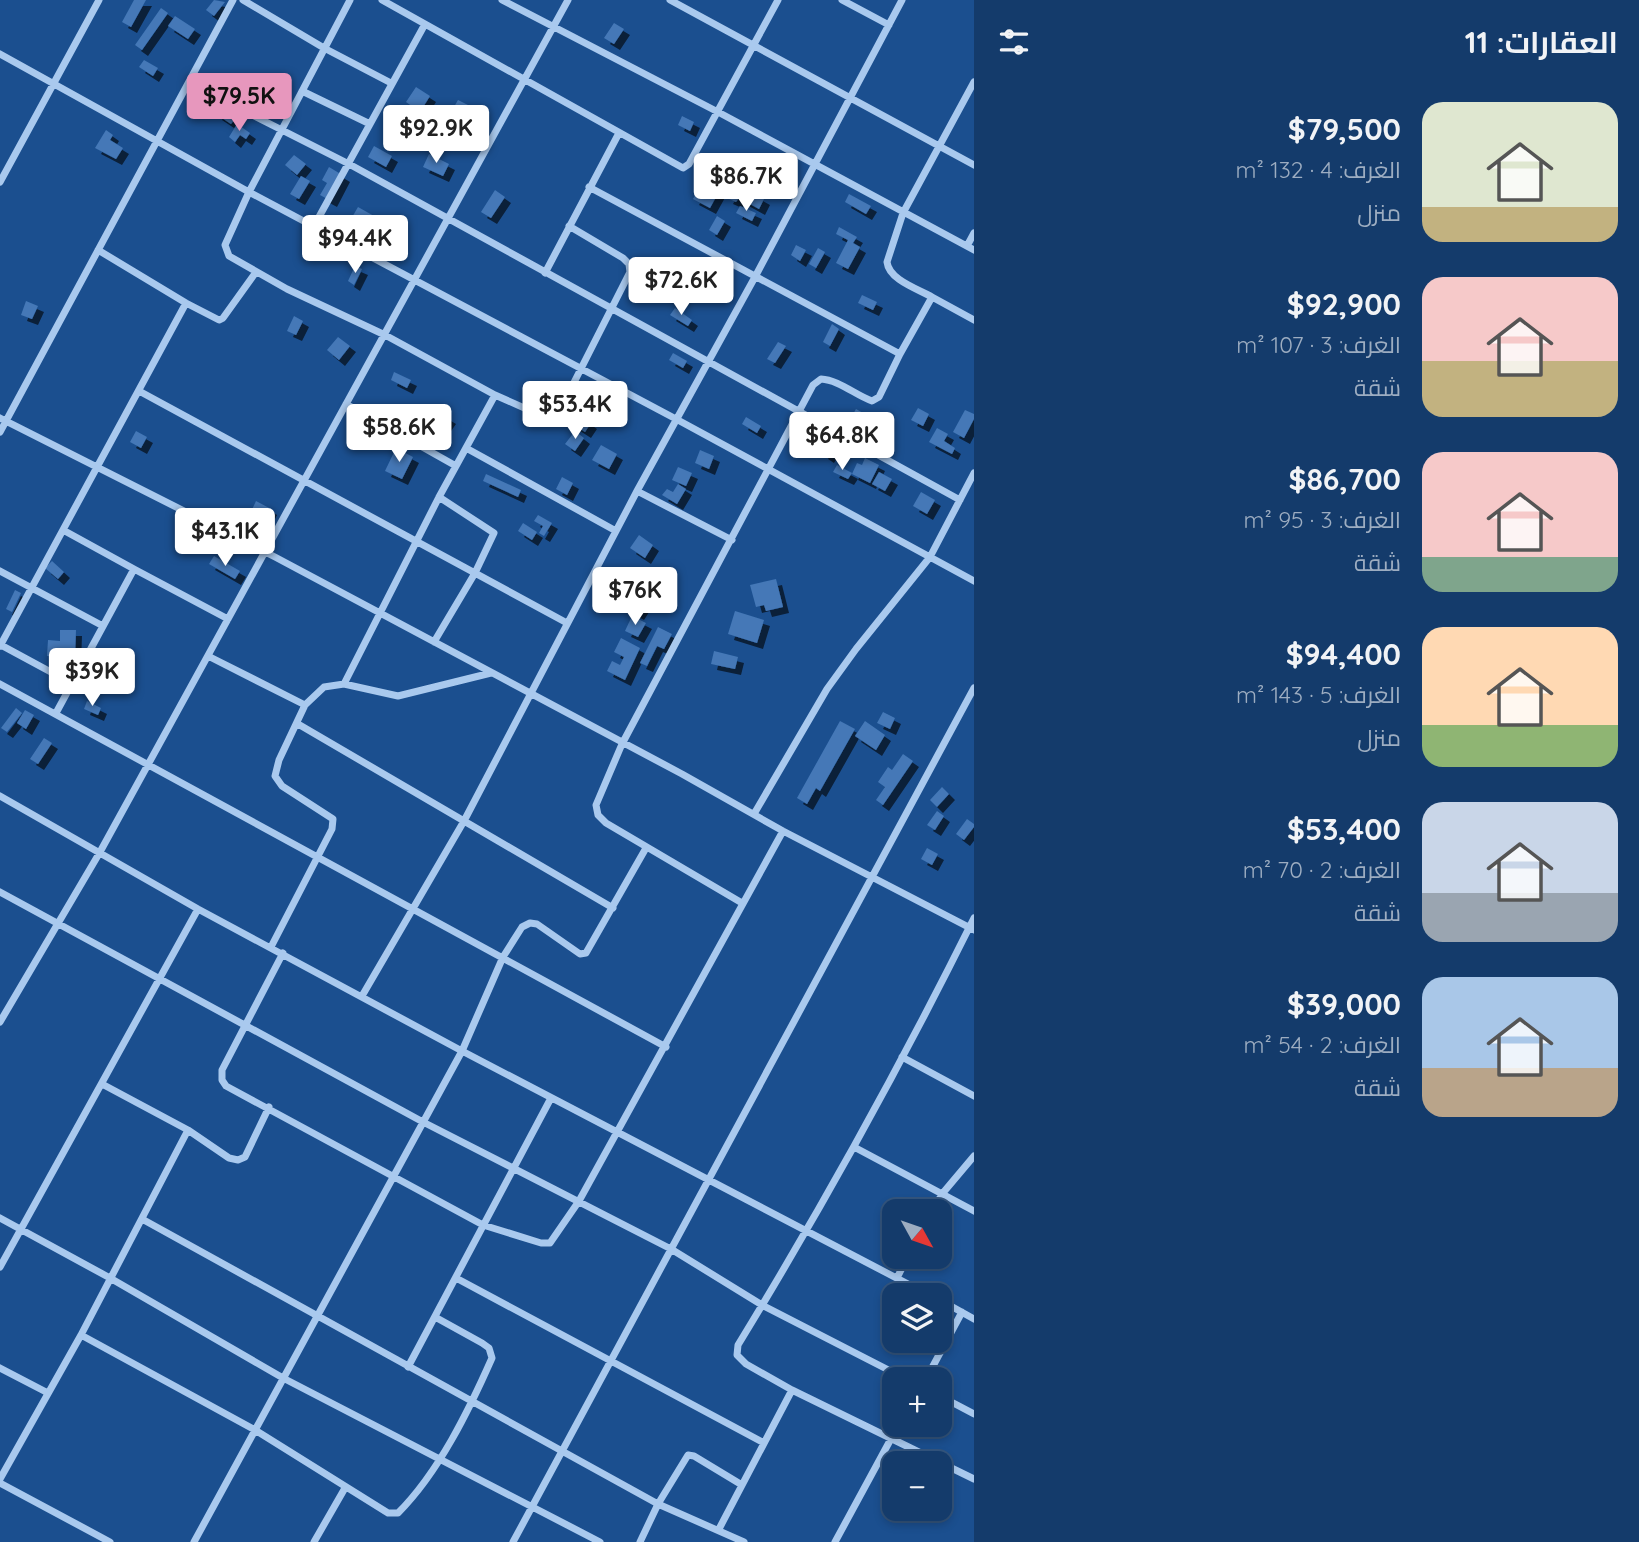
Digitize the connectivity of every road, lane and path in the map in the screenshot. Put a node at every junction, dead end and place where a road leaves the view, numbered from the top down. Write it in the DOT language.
graph roads {
  1 [pos="99,0"];
  2 [pos="233,0"];
  3 [pos="243,0"];
  4 [pos="350,0"];
  5 [pos="382,0"];
  6 [pos="502,0"];
  7 [pos="568,0"];
  8 [pos="670,0"];
  9 [pos="778,0"];
  10 [pos="842,0"];
  11 [pos="902,0"];
  12 [pos="425,24"];
  13 [pos="889,25"];
  14 [pos="552,27"];
  15 [pos="755,46"];
  16 [pos="324,48"];
  17 [pos="0,54"];
  18 [pos="523,79"];
  19 [pos="53,82"];
  20 [pos="974,82"];
  21 [pos="188,83"];
  22 [pos="391,83"];
  23 [pos="302,91"];
  24 [pos="850,97"];
  25 [pos="718,112"];
  26 [pos="370,124"];
  27 [pos="282,129"];
  28 [pos="619,132"];
  29 [pos="157,141"];
  30 [pos="939,146"];
  31 [pos="349,164"];
  32 [pos="814,164"];
  33 [pos="974,165"];
  34 [pos="0,182"];
  35 [pos="589,187"];
  36 [pos="249,192"];
  37 [pos="903,213"];
  38 [pos="448,218"];
  39 [pos="314,226"];
  40 [pos="569,226"];
  41 [pos="974,233"];
  42 [pos="970,248"];
  43 [pos="99,250"];
  44 [pos="256,272"];
  45 [pos="545,273"];
  46 [pos="755,276"];
  47 [pos="414,279"];
  48 [pos="932,297"];
  49 [pos="186,303"];
  50 [pos="611,308"];
  51 [pos="974,320"];
  52 [pos="385,335"];
  53 [pos="900,354"];
  54 [pos="708,362"];
  55 [pos="580,367"];
  56 [pos="139,391"];
  57 [pos="495,395"];
  58 [pos="346,404"];
  59 [pos="800,412"];
  60 [pos="677,419"];
  61 [pos="3,420"];
  62 [pos="0,432"];
  63 [pos="466,448"];
  64 [pos="456,466"];
  65 [pos="97,467"];
  66 [pos="770,469"];
  67 [pos="974,473"];
  68 [pos="303,480"];
  69 [pos="637,491"];
  70 [pos="439,497"];
  71 [pos="960,500"];
  72 [pos="63,530"];
  73 [pos="616,531"];
  74 [pos="732,540"];
  75 [pos="416,541"];
  76 [pos="265,552"];
  77 [pos="930,557"];
  78 [pos="134,569"];
  79 [pos="0,571"];
  80 [pos="475,573"];
  81 [pos="974,581"];
  82 [pos="32,587"];
  83 [pos="379,612"];
  84 [pos="228,619"];
  85 [pos="567,623"];
  86 [pos="103,626"];
  87 [pos="434,642"];
  88 [pos="0,645"];
  89 [pos="208,656"];
  90 [pos="491,673"];
  91 [pos="0,684"];
  92 [pos="73,684"];
  93 [pos="344,684"];
  94 [pos="974,688"];
  95 [pos="531,693"];
  96 [pos="305,705"];
  97 [pos="56,713"];
  98 [pos="298,724"];
  99 [pos="622,744"];
  100 [pos="149,764"];
  101 [pos="0,796"];
  102 [pos="754,814"];
  103 [pos="464,821"];
  104 [pos="783,831"];
  105 [pos="646,848"];
  106 [pos="100,852"];
  107 [pos="319,856"];
  108 [pos="872,877"];
  109 [pos="0,892"];
  110 [pos="741,903"];
  111 [pos="613,908"];
  112 [pos="198,909"];
  113 [pos="413,909"];
  114 [pos="974,918"];
  115 [pos="58,923"];
  116 [pos="972,929"];
  117 [pos="271,947"];
  118 [pos="284,953"];
  119 [pos="503,957"];
  120 [pos="159,977"];
  121 [pos="362,996"];
  122 [pos="0,1022"];
  123 [pos="245,1024"];
  124 [pos="666,1047"];
  125 [pos="462,1051"];
  126 [pos="902,1057"];
  127 [pos="102,1084"];
  128 [pos="974,1096"];
  129 [pos="551,1098"];
  130 [pos="269,1107"];
  131 [pos="423,1122"];
  132 [pos="188,1130"];
  133 [pos="617,1134"];
  134 [pos="853,1147"];
  135 [pos="974,1156"];
  136 [pos="511,1169"];
  137 [pos="393,1177"];
  138 [pos="709,1179"];
  139 [pos="942,1194"];
  140 [pos="939,1199"];
  141 [pos="579,1201"];
  142 [pos="974,1211"];
  143 [pos="0,1218"];
  144 [pos="142,1219"];
  145 [pos="483,1225"];
  146 [pos="21,1229"];
  147 [pos="807,1230"];
  148 [pos="671,1249"];
  149 [pos="0,1267"];
  150 [pos="902,1269"];
  151 [pos="110,1278"];
  152 [pos="456,1278"];
  153 [pos="897,1278"];
  154 [pos="906,1283"];
  155 [pos="762,1305"];
  156 [pos="952,1307"];
  157 [pos="962,1312"];
  158 [pos="318,1315"];
  159 [pos="435,1317"];
  160 [pos="974,1319"];
  161 [pos="81,1335"];
  162 [pos="611,1361"];
  163 [pos="408,1367"];
  164 [pos="883,1367"];
  165 [pos="932,1367"];
  166 [pos="0,1368"];
  167 [pos="284,1378"];
  168 [pos="792,1390"];
  169 [pos="47,1393"];
  170 [pos="473,1402"];
  171 [pos="952,1402"];
  172 [pos="974,1414"];
  173 [pos="255,1430"];
  174 [pos="882,1433"];
  175 [pos="891,1437"];
  176 [pos="764,1443"];
  177 [pos="562,1451"];
  178 [pos="438,1460"];
  179 [pos="974,1479"];
  180 [pos="0,1481"];
  181 [pos="742,1485"];
  182 [pos="345,1488"];
  183 [pos="659,1503"];
  184 [pos="532,1507"];
  185 [pos="719,1529"];
  186 [pos="316,1540"];
  187 [pos="110,1542"];
  188 [pos="194,1542"];
  189 [pos="326,1542"];
  190 [pos="513,1542"];
  191 [pos="600,1542"];
  192 [pos="640,1542"];
  193 [pos="744,1542"];
  194 [pos="835,1542"];
  1 -- 19 [label="street"];
  2 -- 21 [label="street"];
  3 -- 16 [label="street"];
  4 -- 16 [label="street"];
  5 -- 12 [label="street"];
  6 -- 14 [label="street"];
  7 -- 14 [label="street"];
  8 -- 15 [label="street"];
  9 -- 15 [label="street"];
  10 -- 13 [label="street"];
  11 -- 13 [label="street"];
  12 -- 18 [label="street"];
  12 -- 22 [label="street"];
  13 -- 24 [label="street"];
  14 -- 18 [label="street"];
  14 -- 25 [label="street"];
  15 -- 24 [label="street"];
  15 -- 25 [label="street"];
  16 -- 22 [label="street"];
  16 -- 23 [label="street"];
  17 -- 19 [label="street"];
  18 -- 28 [label="street"];
  18 -- 38 [label="street"];
  19 -- 29 [label="street"];
  19 -- 34 [label="street"];
  20 -- 30 [label="street"];
  21 -- 27 [label="street"];
  21 -- 29 [label="street"];
  22 -- 26 [label="street"];
  23 -- 26 [label="street"];
  23 -- 27 [label="street"];
  24 -- 30 [label="street"];
  24 -- 32 [label="street"];
  25 -- 28 [label="street"];
  25 -- 32 [label="street"];
  26 -- 31 [label="street"];
  27 -- 31 [label="street"];
  27 -- 36 [label="street"];
  28 -- 35 [label="street"];
  29 -- 36 [label="street"];
  29 -- 43 [label="street"];
  30 -- 33 [label="street"];
  30 -- 37 [label="street"];
  31 -- 38 [label="street"];
  31 -- 39 [label="street"];
  32 -- 37 [label="street"];
  32 -- 46 [label="street"];
  35 -- 40 [label="street"];
  35 -- 46 [label="street"];
  36 -- 39 [label="street"];
  36 -- 44 [label="street"];
  37 -- 42 [label="street"];
  37 -- 48 [label="street"];
  38 -- 45 [label="street"];
  38 -- 47 [label="street"];
  39 -- 47 [label="street"];
  40 -- 45 [label="street"];
  40 -- 50 [label="street"];
  41 -- 42 [label="street"];
  43 -- 49 [label="street"];
  43 -- 61 [label="street"];
  44 -- 49 [label="street"];
  44 -- 52 [label="street"];
  45 -- 50 [label="street"];
  46 -- 53 [label="street"];
  46 -- 54 [label="street"];
  47 -- 52 [label="street"];
  47 -- 55 [label="street"];
  48 -- 51 [label="street"];
  48 -- 53 [label="street"];
  49 -- 56 [label="street"];
  50 -- 54 [label="street"];
  50 -- 55 [label="street"];
  52 -- 57 [label="street"];
  52 -- 58 [label="street"];
  53 -- 59 [label="street"];
  54 -- 59 [label="street"];
  54 -- 60 [label="street"];
  55 -- 57 [label="street"];
  55 -- 60 [label="street"];
  56 -- 65 [label="street"];
  56 -- 68 [label="street"];
  57 -- 63 [label="street"];
  58 -- 64 [label="street"];
  58 -- 68 [label="street"];
  59 -- 66 [label="street"];
  59 -- 71 [label="street"];
  60 -- 66 [label="street"];
  60 -- 69 [label="street"];
  61 -- 62 [label="street"];
  61 -- 65 [label="street"];
  63 -- 64 [label="street"];
  63 -- 73 [label="street"];
  64 -- 70 [label="street"];
  65 -- 72 [label="street"];
  65 -- 76 [label="street"];
  66 -- 74 [label="street"];
  66 -- 77 [label="street"];
  67 -- 71 [label="street"];
  68 -- 75 [label="street"];
  68 -- 76 [label="street"];
  69 -- 73 [label="street"];
  69 -- 74 [label="street"];
  70 -- 75 [label="street"];
  70 -- 80 [label="street"];
  71 -- 77 [label="street"];
  72 -- 78 [label="street"];
  72 -- 82 [label="street"];
  73 -- 85 [label="street"];
  74 -- 99 [label="street"];
  75 -- 80 [label="street"];
  75 -- 83 [label="street"];
  76 -- 83 [label="street"];
  76 -- 84 [label="street"];
  77 -- 81 [label="street"];
  77 -- 102 [label="street"];
  78 -- 84 [label="street"];
  78 -- 86 [label="street"];
  79 -- 82 [label="street"];
  80 -- 85 [label="street"];
  80 -- 87 [label="street"];
  82 -- 86 [label="street"];
  82 -- 88 [label="street"];
  83 -- 87 [label="street"];
  83 -- 93 [label="street"];
  84 -- 89 [label="street"];
  85 -- 95 [label="street"];
  86 -- 92 [label="street"];
  87 -- 90 [label="street"];
  88 -- 92 [label="street"];
  89 -- 96 [label="street"];
  89 -- 100 [label="street"];
  90 -- 93 [label="street"];
  90 -- 95 [label="street"];
  91 -- 97 [label="street"];
  92 -- 97 [label="street"];
  93 -- 96 [label="street"];
  94 -- 108 [label="street"];
  95 -- 99 [label="street"];
  95 -- 103 [label="street"];
  96 -- 98 [label="street"];
  97 -- 100 [label="street"];
  98 -- 103 [label="street"];
  98 -- 107 [label="street"];
  99 -- 102 [label="street"];
  99 -- 105 [label="street"];
  100 -- 106 [label="street"];
  100 -- 107 [label="street"];
  101 -- 106 [label="street"];
  102 -- 104 [label="street"];
  103 -- 111 [label="street"];
  103 -- 113 [label="street"];
  104 -- 108 [label="street"];
  104 -- 110 [label="street"];
  105 -- 110 [label="street"];
  105 -- 111 [label="street"];
  106 -- 112 [label="street"];
  106 -- 115 [label="street"];
  107 -- 113 [label="street"];
  107 -- 117 [label="street"];
  108 -- 116 [label="street"];
  108 -- 138 [label="street"];
  109 -- 115 [label="street"];
  110 -- 124 [label="street"];
  111 -- 119 [label="street"];
  112 -- 117 [label="street"];
  112 -- 120 [label="street"];
  113 -- 119 [label="street"];
  113 -- 121 [label="street"];
  114 -- 116 [label="street"];
  115 -- 120 [label="street"];
  115 -- 122 [label="street"];
  116 -- 126 [label="street"];
  117 -- 118 [label="street"];
  118 -- 121 [label="street"];
  118 -- 123 [label="street"];
  119 -- 124 [label="street"];
  119 -- 125 [label="street"];
  120 -- 123 [label="street"];
  120 -- 127 [label="street"];
  121 -- 125 [label="street"];
  123 -- 130 [label="street"];
  123 -- 131 [label="street"];
  124 -- 133 [label="street"];
  125 -- 129 [label="street"];
  125 -- 131 [label="street"];
  126 -- 128 [label="street"];
  126 -- 134 [label="street"];
  127 -- 132 [label="street"];
  127 -- 146 [label="street"];
  129 -- 133 [label="street"];
  129 -- 136 [label="street"];
  130 -- 132 [label="street"];
  130 -- 137 [label="street"];
  131 -- 136 [label="street"];
  131 -- 137 [label="street"];
  132 -- 144 [label="street"];
  133 -- 138 [label="street"];
  133 -- 141 [label="street"];
  134 -- 139 [label="street"];
  134 -- 147 [label="street"];
  135 -- 139 [label="street"];
  136 -- 141 [label="street"];
  136 -- 145 [label="street"];
  137 -- 145 [label="street"];
  137 -- 158 [label="street"];
  138 -- 147 [label="street"];
  138 -- 148 [label="street"];
  139 -- 140 [label="street"];
  139 -- 142 [label="street"];
  141 -- 145 [label="street"];
  141 -- 148 [label="street"];
  143 -- 146 [label="street"];
  144 -- 151 [label="street"];
  144 -- 158 [label="street"];
  145 -- 152 [label="street"];
  146 -- 149 [label="street"];
  146 -- 151 [label="street"];
  147 -- 153 [label="street"];
  147 -- 155 [label="street"];
  148 -- 155 [label="street"];
  148 -- 162 [label="street"];
  150 -- 153 [label="street"];
  151 -- 161 [label="street"];
  151 -- 167 [label="street"];
  152 -- 159 [label="street"];
  152 -- 162 [label="street"];
  153 -- 154 [label="street"];
  155 -- 164 [label="street"];
  155 -- 168 [label="street"];
  156 -- 157 [label="street"];
  157 -- 160 [label="street"];
  157 -- 165 [label="street"];
  158 -- 163 [label="street"];
  158 -- 167 [label="street"];
  159 -- 163 [label="street"];
  159 -- 170 [label="street"];
  161 -- 169 [label="street"];
  161 -- 173 [label="street"];
  162 -- 176 [label="street"];
  162 -- 177 [label="street"];
  163 -- 170 [label="street"];
  166 -- 169 [label="street"];
  167 -- 173 [label="street"];
  167 -- 178 [label="street"];
  168 -- 174 [label="street"];
  168 -- 176 [label="street"];
  169 -- 180 [label="street"];
  170 -- 177 [label="street"];
  170 -- 178 [label="street"];
  171 -- 172 [label="street"];
  173 -- 182 [label="street"];
  173 -- 188 [label="street"];
  175 -- 179 [label="street"];
  175 -- 194 [label="street"];
  176 -- 181 [label="street"];
  177 -- 183 [label="street"];
  177 -- 184 [label="street"];
  178 -- 182 [label="street"];
  178 -- 184 [label="street"];
  180 -- 187 [label="street"];
  181 -- 183 [label="street"];
  181 -- 185 [label="street"];
  182 -- 186 [label="street"];
  183 -- 185 [label="street"];
  183 -- 192 [label="street"];
  184 -- 190 [label="street"];
  184 -- 191 [label="street"];
  185 -- 193 [label="street"];
  186 -- 189 [label="street"];
}
